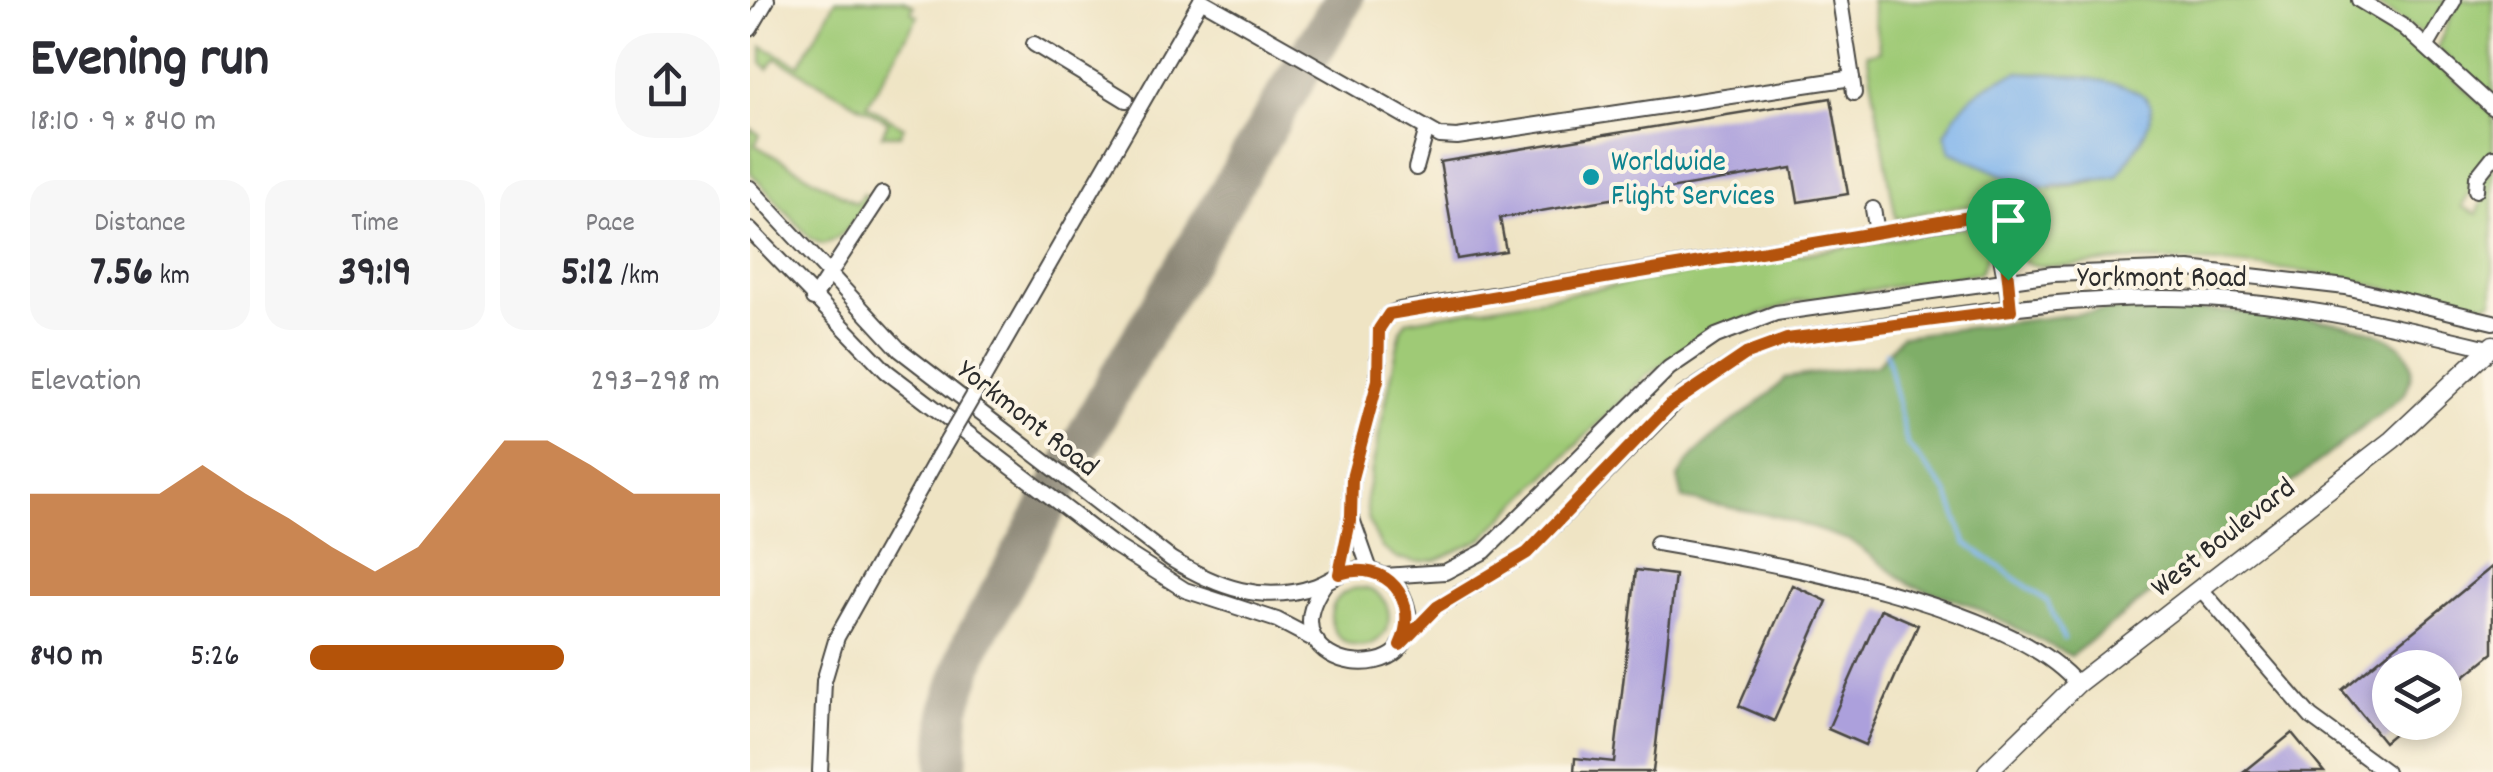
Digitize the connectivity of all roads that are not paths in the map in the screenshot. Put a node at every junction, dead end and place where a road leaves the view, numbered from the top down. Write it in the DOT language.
graph roads {
  1 [pos="767,0"];
  2 [pos="1201,0"];
  3 [pos="1840,0"];
  4 [pos="2359,0"];
  5 [pos="2454,0"];
  6 [pos="750,28"];
  7 [pos="1034,44"];
  8 [pos="2427,46"];
  9 [pos="1126,100"];
  10 [pos="2493,108"];
  11 [pos="1426,132"];
  12 [pos="2493,158"];
  13 [pos="1416,168"];
  14 [pos="750,188"];
  15 [pos="2476,190"];
  16 [pos="882,194"];
  17 [pos="1873,209"];
  18 [pos="750,230"];
  19 [pos="1877,232"];
  20 [pos="830,274"];
  21 [pos="2008,280"];
  22 [pos="813,299"];
  23 [pos="2011,310"];
  24 [pos="2493,322"];
  25 [pos="2492,347"];
  26 [pos="1351,516"];
  27 [pos="1657,543"];
  28 [pos="1377,573"];
  29 [pos="1332,578"];
  30 [pos="2200,588"];
  31 [pos="1318,642"];
  32 [pos="1400,645"];
  33 [pos="2077,684"];
  34 [pos="820,772"];
  35 [pos="1987,772"];
  36 [pos="2386,772"];
  1 -- 6 [label="street"];
  2 -- 11 [label="street"];
  2 -- 34 [label="street, bridge"];
  3 -- 11 [label="street"];
  4 -- 8 [label="street"];
  5 -- 8 [label="street"];
  7 -- 9 [label="street"];
  8 -- 10 [label="street"];
  11 -- 13 [label="street"];
  12 -- 15 [label="street"];
  14 -- 20 [label="street, Yorkmont Road"];
  16 -- 20 [label="street"];
  17 -- 19 [label="street"];
  18 -- 22 [label="street, Yorkmont Road"];
  19 -- 21 [label="street"];
  19 -- 26 [label="street"];
  20 -- 22 [label="street"];
  20 -- 29 [label="street, Yorkmont Road"];
  21 -- 23 [label="street"];
  21 -- 24 [label="street, Yorkmont Road"];
  21 -- 28 [label="street, Yorkmont Road"];
  22 -- 31 [label="street, Yorkmont Road"];
  23 -- 25 [label="street, Yorkmont Road"];
  23 -- 32 [label="street, Yorkmont Road"];
  25 -- 30 [label="main road, West Boulevard"];
  26 -- 28 [label="street"];
  26 -- 29 [label="street"];
  27 -- 33 [label="street"];
  28 -- 29 [label="street, Yorkmont Road"];
  28 -- 32 [label="street"];
  29 -- 31 [label="street"];
  30 -- 33 [label="main road, West Boulevard"];
  30 -- 36 [label="street"];
  31 -- 32 [label="street, Yorkmont Road"];
  33 -- 35 [label="main road, West Boulevard"];
}
